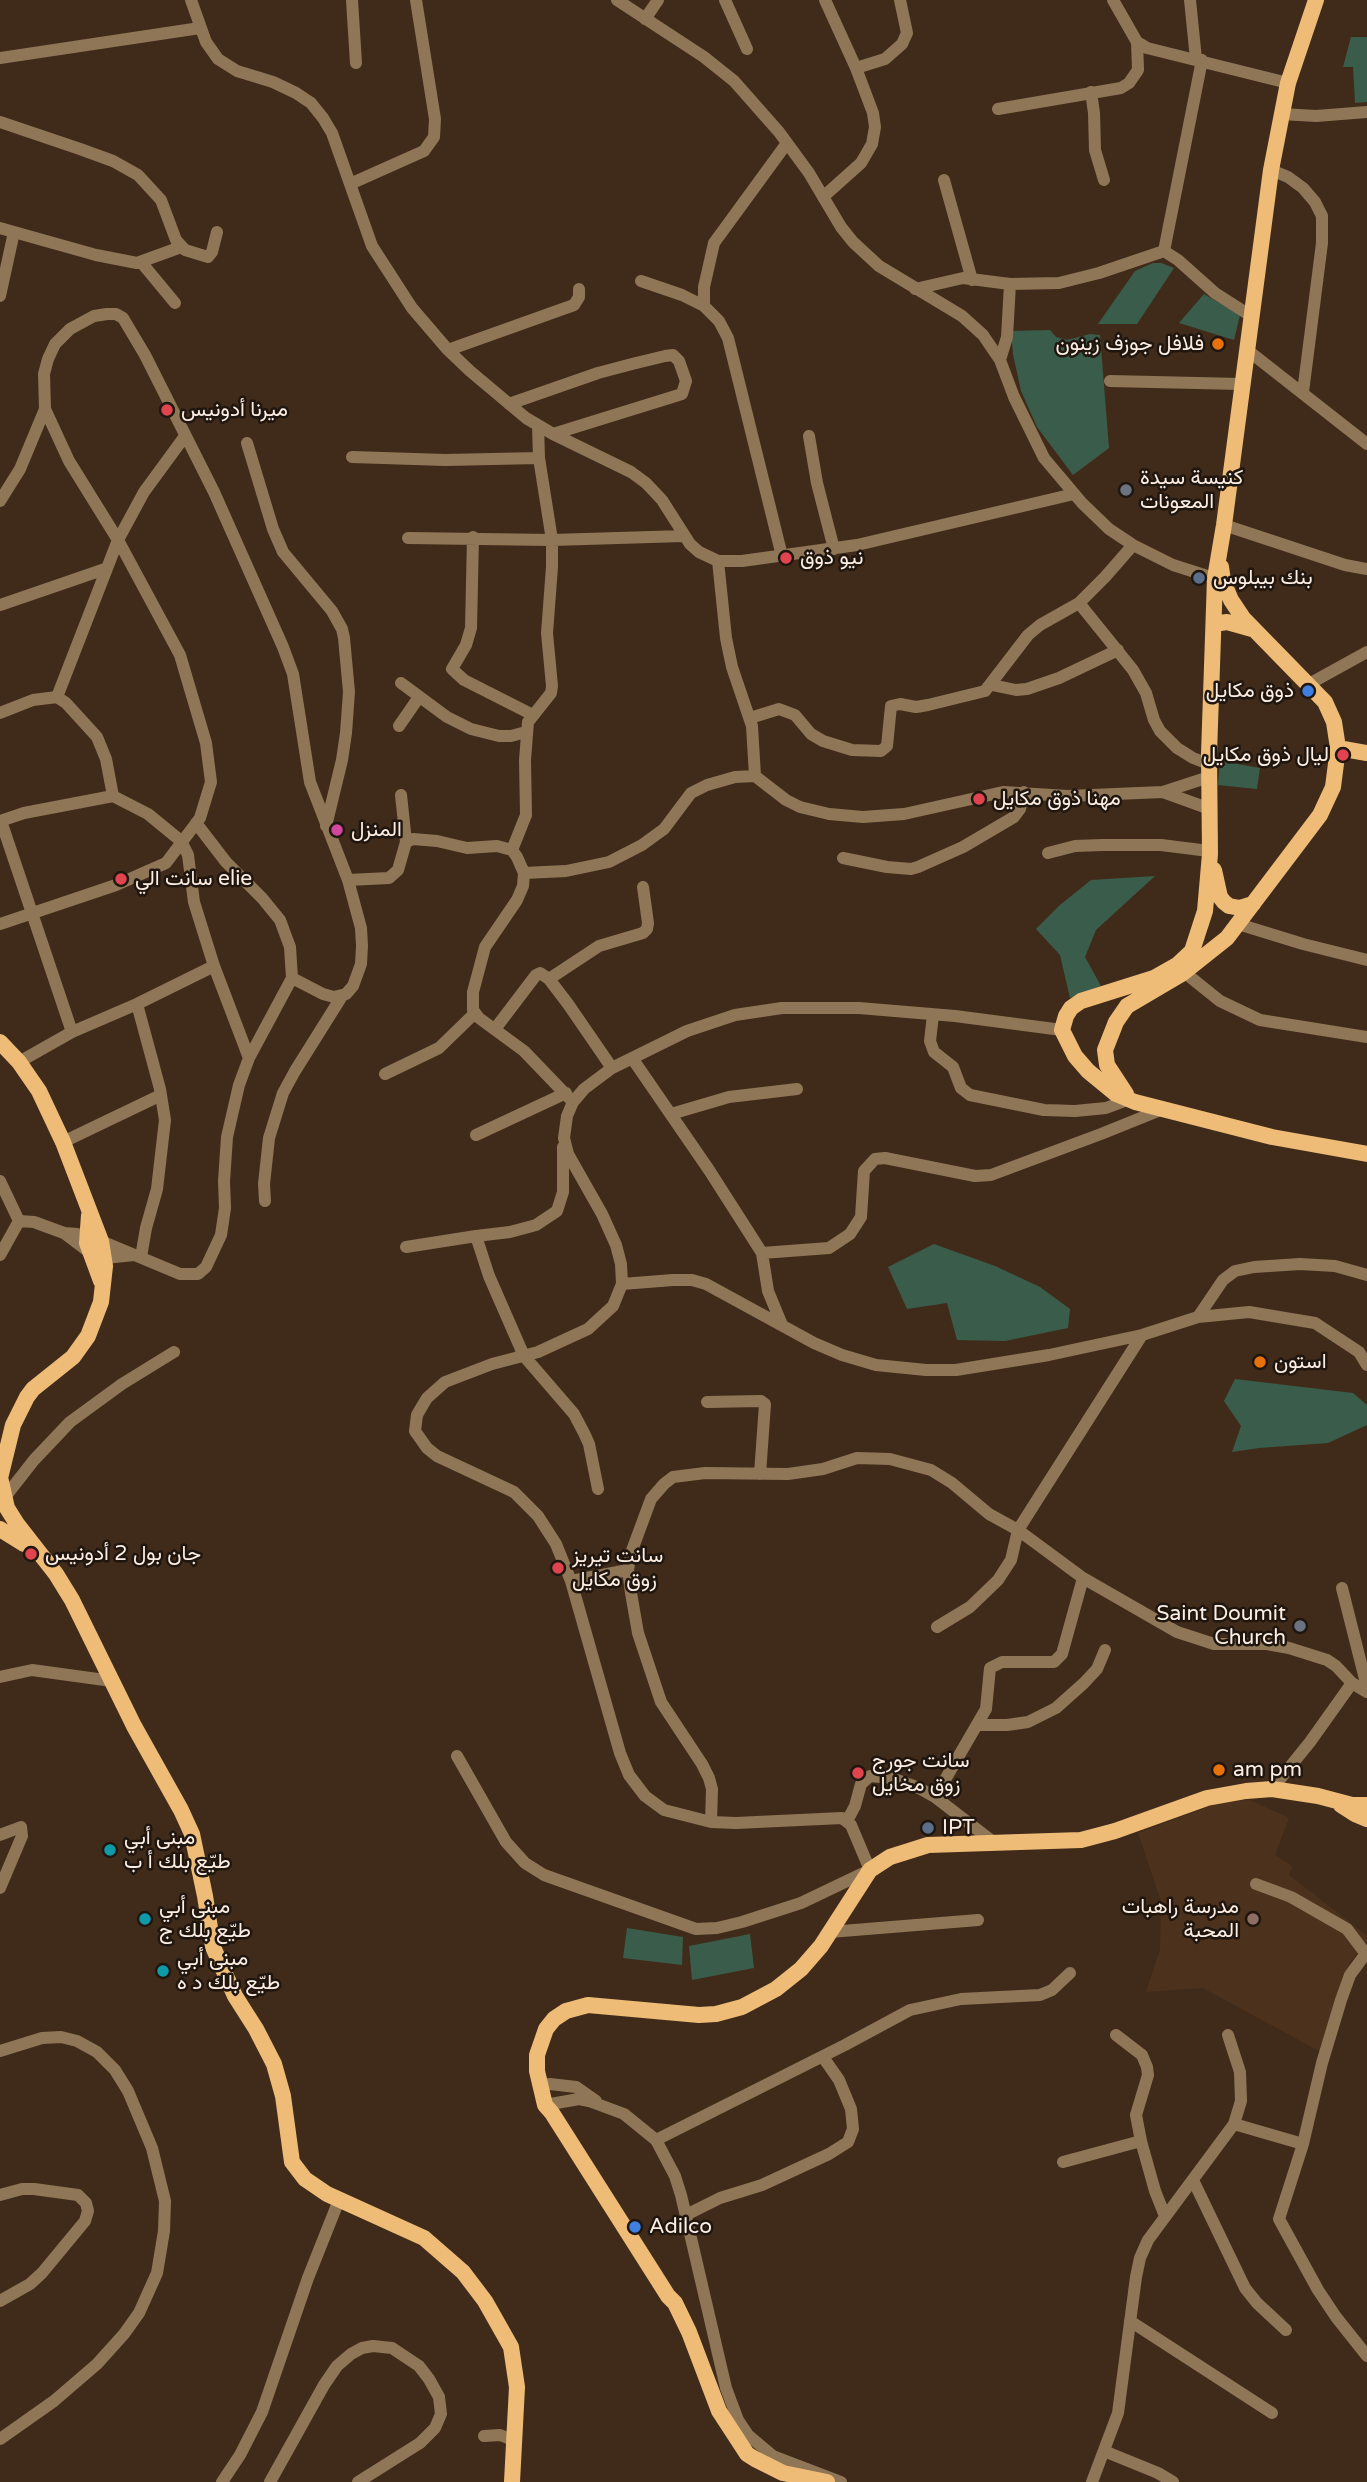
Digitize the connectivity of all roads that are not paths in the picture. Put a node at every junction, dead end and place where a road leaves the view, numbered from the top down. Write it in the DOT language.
graph roads {
  1 [pos="191,0"];
  2 [pos="352,0"];
  3 [pos="416,0"];
  4 [pos="617,0"];
  5 [pos="658,0"];
  6 [pos="725,0"];
  7 [pos="825,0"];
  8 [pos="900,0"];
  9 [pos="1113,0"];
  10 [pos="1190,0"];
  11 [pos="1316,0"];
  12 [pos="645,19"];
  13 [pos="200,29"];
  14 [pos="1137,42"];
  15 [pos="747,49"];
  16 [pos="0,58"];
  17 [pos="1199,60"];
  18 [pos="356,63"];
  19 [pos="856,68"];
  20 [pos="1288,83"];
  21 [pos="1091,92"];
  22 [pos="998,109"];
  23 [pos="1367,112"];
  24 [pos="1281,114"];
  25 [pos="0,122"];
  26 [pos="787,143"];
  27 [pos="1270,170"];
  28 [pos="944,180"];
  29 [pos="1104,180"];
  30 [pos="350,184"];
  31 [pos="824,197"];
  32 [pos="0,228"];
  33 [pos="14,232"];
  34 [pos="217,232"];
  35 [pos="181,247"];
  36 [pos="1164,251"];
  37 [pos="141,262"];
  38 [pos="972,280"];
  39 [pos="641,281"];
  40 [pos="1010,284"];
  41 [pos="579,289"];
  42 [pos="915,289"];
  43 [pos="0,296"];
  44 [pos="175,303"];
  45 [pos="704,306"];
  46 [pos="1251,316"];
  47 [pos="1247,349"];
  48 [pos="448,350"];
  49 [pos="1000,360"];
  50 [pos="1110,381"];
  51 [pos="1241,384"];
  52 [pos="1303,392"];
  53 [pos="509,404"];
  54 [pos="45,409"];
  55 [pos="538,425"];
  56 [pos="553,434"];
  57 [pos="185,436"];
  58 [pos="809,436"];
  59 [pos="247,443"];
  60 [pos="1367,444"];
  61 [pos="352,457"];
  62 [pos="539,458"];
  63 [pos="1074,494"];
  64 [pos="0,501"];
  65 [pos="1224,525"];
  66 [pos="684,536"];
  67 [pos="473,537"];
  68 [pos="408,538"];
  69 [pos="118,540"];
  70 [pos="552,540"];
  71 [pos="1133,545"];
  72 [pos="834,549"];
  73 [pos="782,556"];
  74 [pos="718,561"];
  75 [pos="105,569"];
  76 [pos="1367,569"];
  77 [pos="1219,579"];
  78 [pos="1079,603"];
  79 [pos="0,605"];
  80 [pos="1214,624"];
  81 [pos="1252,629"];
  82 [pos="1118,650"];
  83 [pos="1367,652"];
  84 [pos="401,683"];
  85 [pos="1310,684"];
  86 [pos="992,685"];
  87 [pos="57,696"];
  88 [pos="419,697"];
  89 [pos="0,713"];
  90 [pos="533,715"];
  91 [pos="750,718"];
  92 [pos="399,726"];
  93 [pos="526,732"];
  94 [pos="1338,748"];
  95 [pos="1367,753"];
  96 [pos="1209,770"];
  97 [pos="755,776"];
  98 [pos="1024,792"];
  99 [pos="1163,792"];
  100 [pos="401,795"];
  101 [pos="113,796"];
  102 [pos="1210,809"];
  103 [pos="1,821"];
  104 [pos="196,823"];
  105 [pos="326,827"];
  106 [pos="181,841"];
  107 [pos="406,842"];
  108 [pos="512,850"];
  109 [pos="1048,853"];
  110 [pos="1210,853"];
  111 [pos="843,858"];
  112 [pos="524,873"];
  113 [pos="348,880"];
  114 [pos="643,887"];
  115 [pos="1253,904"];
  116 [pos="32,913"];
  117 [pos="0,924"];
  118 [pos="1238,924"];
  119 [pos="1367,960"];
  120 [pos="214,966"];
  121 [pos="1180,969"];
  122 [pos="292,978"];
  123 [pos="549,979"];
  124 [pos="1123,988"];
  125 [pos="342,996"];
  126 [pos="137,1004"];
  127 [pos="1129,1005"];
  128 [pos="475,1013"];
  129 [pos="933,1015"];
  130 [pos="495,1029"];
  131 [pos="1062,1030"];
  132 [pos="72,1032"];
  133 [pos="1367,1037"];
  134 [pos="0,1042"];
  135 [pos="1106,1055"];
  136 [pos="1075,1056"];
  137 [pos="249,1058"];
  138 [pos="632,1058"];
  139 [pos="19,1062"];
  140 [pos="612,1068"];
  141 [pos="385,1074"];
  142 [pos="797,1088"];
  143 [pos="162,1095"];
  144 [pos="569,1097"];
  145 [pos="1129,1099"];
  146 [pos="1165,1108"];
  147 [pos="671,1114"];
  148 [pos="476,1135"];
  149 [pos="564,1138"];
  150 [pos="63,1142"];
  151 [pos="1367,1154"];
  152 [pos="0,1181"];
  153 [pos="265,1201"];
  154 [pos="19,1221"];
  155 [pos="476,1236"];
  156 [pos="95,1247"];
  157 [pos="406,1247"];
  158 [pos="762,1253"];
  159 [pos="0,1255"];
  160 [pos="138,1256"];
  161 [pos="1367,1275"];
  162 [pos="622,1284"];
  163 [pos="1198,1317"];
  164 [pos="782,1325"];
  165 [pos="1142,1335"];
  166 [pos="174,1352"];
  167 [pos="524,1356"];
  168 [pos="1367,1365"];
  169 [pos="707,1402"];
  170 [pos="6,1431"];
  171 [pos="760,1474"];
  172 [pos="0,1478"];
  173 [pos="598,1489"];
  174 [pos="4,1506"];
  175 [pos="5,1529"];
  176 [pos="1018,1530"];
  177 [pos="628,1570"];
  178 [pos="1083,1578"];
  179 [pos="571,1581"];
  180 [pos="1342,1588"];
  181 [pos="937,1627"];
  182 [pos="1105,1650"];
  183 [pos="0,1677"];
  184 [pos="112,1681"];
  185 [pos="1352,1683"];
  186 [pos="1367,1689"];
  187 [pos="977,1725"];
  188 [pos="457,1756"];
  189 [pos="1272,1789"];
  190 [pos="935,1797"];
  191 [pos="1333,1800"];
  192 [pos="1367,1805"];
  193 [pos="1367,1819"];
  194 [pos="847,1821"];
  195 [pos="711,1822"];
  196 [pos="0,1835"];
  197 [pos="992,1842"];
  198 [pos="870,1870"];
  199 [pos="1256,1884"];
  200 [pos="0,1888"];
  201 [pos="978,1920"];
  202 [pos="830,1932"];
  203 [pos="1366,1953"];
  204 [pos="1070,1973"];
  205 [pos="1116,2035"];
  206 [pos="1228,2035"];
  207 [pos="0,2050"];
  208 [pos="822,2057"];
  209 [pos="545,2085"];
  210 [pos="602,2106"];
  211 [pos="551,2107"];
  212 [pos="1234,2124"];
  213 [pos="656,2140"];
  214 [pos="1141,2141"];
  215 [pos="1303,2144"];
  216 [pos="1063,2162"];
  217 [pos="1193,2180"];
  218 [pos="0,2195"];
  219 [pos="339,2200"];
  220 [pos="686,2215"];
  221 [pos="1166,2216"];
  222 [pos="0,2301"];
  223 [pos="1130,2321"];
  224 [pos="1286,2330"];
  225 [pos="1367,2356"];
  226 [pos="1272,2413"];
  227 [pos="484,2435"];
  228 [pos="0,2439"];
  229 [pos="513,2440"];
  230 [pos="1104,2451"];
  231 [pos="745,2457"];
  232 [pos="222,2482"];
  233 [pos="270,2482"];
  234 [pos="358,2482"];
  235 [pos="512,2482"];
  236 [pos="786,2482"];
  237 [pos="827,2482"];
  238 [pos="841,2482"];
  239 [pos="1091,2482"];
  240 [pos="1173,2482"];
  1 -- 13 [label="street"];
  2 -- 18 [label="street"];
  3 -- 30 [label="street"];
  4 -- 12 [label="street"];
  5 -- 12 [label="street"];
  6 -- 15 [label="street"];
  7 -- 19 [label="street"];
  8 -- 19 [label="street"];
  9 -- 14 [label="street"];
  10 -- 17 [label="street"];
  11 -- 20 [label="main road"];
  12 -- 26 [label="street"];
  13 -- 16 [label="street"];
  13 -- 30 [label="street"];
  14 -- 17 [label="street"];
  14 -- 21 [label="street"];
  17 -- 20 [label="street"];
  17 -- 36 [label="street"];
  19 -- 31 [label="street"];
  20 -- 24 [label="main road"];
  21 -- 22 [label="street"];
  21 -- 29 [label="street"];
  23 -- 24 [label="street"];
  24 -- 27 [label="main road"];
  25 -- 35 [label="street"];
  26 -- 31 [label="street"];
  26 -- 45 [label="street"];
  27 -- 46 [label="main road"];
  27 -- 52 [label="street"];
  28 -- 38 [label="street"];
  30 -- 48 [label="street"];
  31 -- 42 [label="street"];
  32 -- 33 [label="street"];
  33 -- 37 [label="street"];
  33 -- 43 [label="street"];
  34 -- 35 [label="street"];
  35 -- 37 [label="street"];
  36 -- 40 [label="street"];
  36 -- 46 [label="street"];
  37 -- 44 [label="street"];
  38 -- 40 [label="street"];
  38 -- 42 [label="street"];
  39 -- 45 [label="street"];
  40 -- 49 [label="street"];
  41 -- 48 [label="street"];
  42 -- 49 [label="street"];
  45 -- 73 [label="street"];
  46 -- 47 [label="main road"];
  47 -- 51 [label="main road"];
  47 -- 52 [label="street"];
  48 -- 53 [label="street"];
  49 -- 63 [label="street"];
  50 -- 51 [label="street"];
  51 -- 65 [label="main road"];
  52 -- 60 [label="street"];
  53 -- 55 [label="street"];
  53 -- 56 [label="street"];
  54 -- 57 [label="street"];
  54 -- 64 [label="street"];
  54 -- 69 [label="street"];
  55 -- 56 [label="street"];
  55 -- 62 [label="street"];
  56 -- 66 [label="street"];
  57 -- 69 [label="street"];
  57 -- 105 [label="street"];
  58 -- 72 [label="street"];
  59 -- 105 [label="street"];
  61 -- 62 [label="street"];
  62 -- 70 [label="street"];
  63 -- 71 [label="street"];
  63 -- 72 [label="street"];
  65 -- 76 [label="street"];
  65 -- 77 [label="main road"];
  66 -- 70 [label="street"];
  66 -- 74 [label="street"];
  67 -- 68 [label="street"];
  67 -- 70 [label="street"];
  67 -- 90 [label="street"];
  69 -- 75 [label="street"];
  69 -- 104 [label="street"];
  70 -- 90 [label="street"];
  71 -- 77 [label="street"];
  71 -- 78 [label="street"];
  72 -- 73 [label="street"];
  73 -- 74 [label="street"];
  74 -- 91 [label="street"];
  75 -- 79 [label="street"];
  75 -- 87 [label="street"];
  77 -- 80 [label="main road"];
  77 -- 81 [label="main road"];
  78 -- 82 [label="street"];
  78 -- 86 [label="street"];
  80 -- 81 [label="main road"];
  80 -- 96 [label="main road"];
  81 -- 85 [label="main road"];
  82 -- 86 [label="street"];
  82 -- 96 [label="street"];
  83 -- 85 [label="street"];
  84 -- 88 [label="street"];
  85 -- 94 [label="main road"];
  86 -- 91 [label="street"];
  87 -- 89 [label="street"];
  87 -- 101 [label="street"];
  88 -- 92 [label="street"];
  88 -- 93 [label="street"];
  90 -- 93 [label="street"];
  91 -- 97 [label="street"];
  93 -- 108 [label="street"];
  94 -- 95 [label="main road"];
  94 -- 115 [label="main road"];
  96 -- 99 [label="street"];
  96 -- 102 [label="main road"];
  97 -- 98 [label="street"];
  97 -- 112 [label="street"];
  98 -- 99 [label="street"];
  98 -- 111 [label="street"];
  99 -- 102 [label="street"];
  100 -- 107 [label="street"];
  101 -- 103 [label="street"];
  101 -- 106 [label="street"];
  102 -- 110 [label="main road"];
  103 -- 116 [label="street"];
  104 -- 106 [label="street"];
  104 -- 122 [label="street"];
  105 -- 113 [label="street"];
  106 -- 116 [label="street"];
  106 -- 120 [label="street"];
  107 -- 108 [label="street"];
  107 -- 113 [label="street"];
  108 -- 112 [label="street"];
  109 -- 110 [label="street"];
  110 -- 115 [label="main road"];
  110 -- 121 [label="main road"];
  112 -- 128 [label="street"];
  113 -- 125 [label="street"];
  114 -- 123 [label="street"];
  115 -- 118 [label="main road"];
  116 -- 117 [label="street"];
  116 -- 132 [label="street"];
  118 -- 119 [label="street"];
  118 -- 121 [label="main road"];
  120 -- 126 [label="street"];
  120 -- 137 [label="street"];
  121 -- 124 [label="main road"];
  121 -- 127 [label="main road"];
  121 -- 133 [label="street"];
  122 -- 125 [label="street"];
  122 -- 137 [label="street"];
  123 -- 130 [label="street"];
  123 -- 140 [label="street"];
  124 -- 127 [label="main road"];
  124 -- 131 [label="main road"];
  125 -- 153 [label="street"];
  126 -- 132 [label="street"];
  126 -- 143 [label="street"];
  127 -- 135 [label="main road"];
  128 -- 130 [label="street"];
  128 -- 141 [label="street"];
  129 -- 131 [label="street"];
  129 -- 138 [label="street"];
  129 -- 145 [label="street"];
  130 -- 144 [label="street"];
  131 -- 136 [label="main road"];
  132 -- 139 [label="street"];
  134 -- 139 [label="main road"];
  135 -- 136 [label="main road"];
  135 -- 145 [label="main road"];
  136 -- 145 [label="main road"];
  137 -- 160 [label="street"];
  138 -- 140 [label="street"];
  138 -- 147 [label="street"];
  139 -- 150 [label="main road"];
  140 -- 144 [label="street"];
  142 -- 147 [label="street"];
  143 -- 150 [label="street"];
  143 -- 160 [label="street"];
  144 -- 148 [label="street"];
  144 -- 149 [label="street"];
  145 -- 146 [label="main road"];
  146 -- 151 [label="main road"];
  146 -- 158 [label="street"];
  147 -- 158 [label="street"];
  149 -- 155 [label="street"];
  149 -- 162 [label="street"];
  150 -- 156 [label="main road"];
  152 -- 154 [label="street"];
  154 -- 156 [label="street"];
  154 -- 159 [label="street"];
  155 -- 157 [label="street"];
  155 -- 167 [label="street"];
  156 -- 160 [label="street"];
  156 -- 170 [label="main road"];
  158 -- 164 [label="street"];
  161 -- 163 [label="street"];
  162 -- 164 [label="street"];
  162 -- 167 [label="street"];
  163 -- 165 [label="street"];
  163 -- 168 [label="street"];
  164 -- 165 [label="street"];
  165 -- 176 [label="street"];
  166 -- 174 [label="street"];
  167 -- 173 [label="street"];
  167 -- 179 [label="street"];
  169 -- 171 [label="street"];
  170 -- 172 [label="main road"];
  171 -- 176 [label="street"];
  171 -- 177 [label="street"];
  172 -- 174 [label="main road"];
  174 -- 175 [label="main road"];
  175 -- 184 [label="main road"];
  176 -- 178 [label="street"];
  176 -- 181 [label="street"];
  177 -- 179 [label="street"];
  177 -- 195 [label="street"];
  178 -- 185 [label="street"];
  178 -- 187 [label="street"];
  179 -- 195 [label="street"];
  180 -- 186 [label="street"];
  182 -- 187 [label="street"];
  183 -- 184 [label="street"];
  184 -- 219 [label="main road"];
  185 -- 186 [label="street"];
  185 -- 189 [label="street"];
  187 -- 190 [label="street"];
  188 -- 198 [label="street"];
  189 -- 191 [label="main road"];
  189 -- 197 [label="main road"];
  190 -- 194 [label="street"];
  190 -- 197 [label="street"];
  191 -- 192 [label="main road"];
  191 -- 193 [label="main road"];
  194 -- 195 [label="street"];
  194 -- 198 [label="street"];
  196 -- 200 [label="street"];
  197 -- 198 [label="main road"];
  198 -- 202 [label="main road"];
  199 -- 203 [label="street"];
  201 -- 202 [label="street"];
  202 -- 209 [label="main road"];
  203 -- 215 [label="street"];
  204 -- 208 [label="street"];
  205 -- 214 [label="street"];
  206 -- 212 [label="street"];
  207 -- 228 [label="street"];
  208 -- 213 [label="street"];
  208 -- 220 [label="street"];
  209 -- 210 [label="street"];
  209 -- 211 [label="main road"];
  210 -- 211 [label="street"];
  210 -- 213 [label="street"];
  211 -- 231 [label="main road"];
  212 -- 215 [label="street"];
  212 -- 217 [label="street"];
  213 -- 220 [label="street"];
  214 -- 216 [label="street"];
  214 -- 221 [label="street"];
  215 -- 225 [label="street"];
  217 -- 221 [label="street"];
  217 -- 224 [label="street"];
  218 -- 222 [label="street"];
  219 -- 229 [label="main road"];
  219 -- 232 [label="street"];
  220 -- 238 [label="street"];
  221 -- 223 [label="street"];
  223 -- 226 [label="street"];
  223 -- 230 [label="street"];
  227 -- 229 [label="street"];
  229 -- 235 [label="main road"];
  230 -- 239 [label="street"];
  230 -- 240 [label="street"];
  231 -- 236 [label="main road"];
  231 -- 237 [label="main road"];
  233 -- 234 [label="street"];
}
